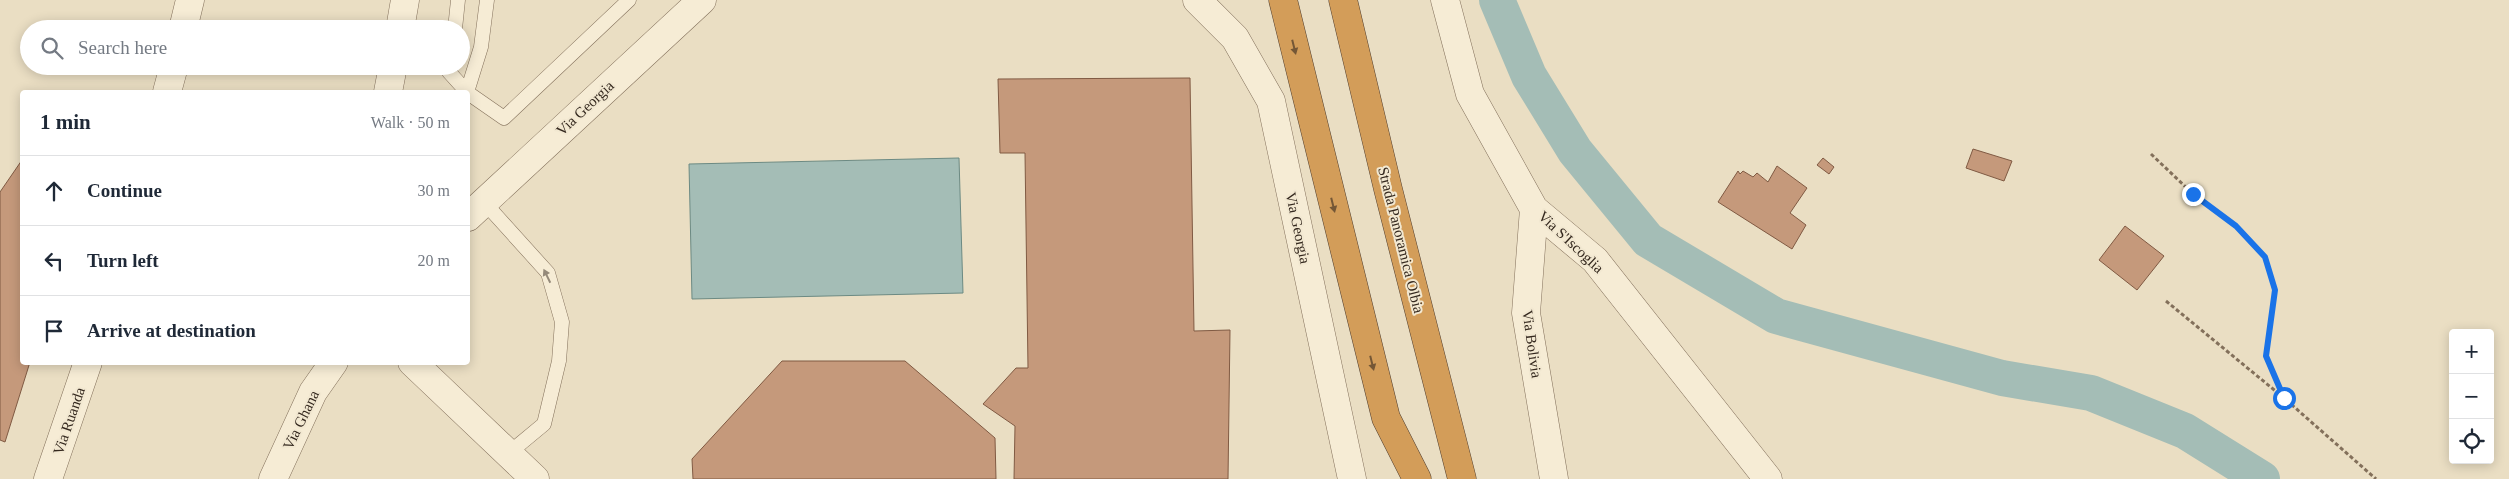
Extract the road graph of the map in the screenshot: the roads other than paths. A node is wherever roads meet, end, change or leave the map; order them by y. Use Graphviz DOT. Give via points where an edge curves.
graph roads {
  1 [pos="190,0"];
  2 [pos="406,0"];
  3 [pos="458,0"];
  4 [pos="487,0"];
  5 [pos="629,0"];
  6 [pos="702,0"];
  7 [pos="1197,0"];
  8 [pos="1283,0"];
  9 [pos="1343,0"];
  10 [pos="1445,0"];
  11 [pos="185,20"];
  12 [pos="402,20"];
  13 [pos="456,20"];
  14 [pos="172,75"];
  15 [pos="391,75"];
  16 [pos="452,75"];
  17 [pos="168,90"];
  18 [pos="388,90"];
  19 [pos="464,90"];
  20 [pos="468,90"];
  21 [pos="470,95"];
  22 [pos="473,205"];
  23 [pos="1534,209"];
  24 [pos="87,365"];
  25 [pos="332,365"];
  26 [pos="415,365"];
  27 [pos="509,453"];
  28 [pos="48,479"];
  29 [pos="273,479"];
  30 [pos="535,479"];
  31 [pos="1352,479"];
  32 [pos="1417,479"];
  33 [pos="1462,479"];
  34 [pos="1554,479"];
  35 [pos="1768,479"];
  1 -- 11 [label="street"];
  2 -- 12 [label="street"];
  3 -- 13 [label="lane"];
  4 -- 20 [label="lane" via="481,47"];
  5 -- 21 [label="lane" via="504,118"];
  6 -- 22 [label="street, Via Georgia"];
  7 -- 31 [label="street, Via Georgia" via="1235,38 1271,101"];
  8 -- 32 [label="highway, one-way" via="1386,418"];
  9 -- 33 [label="highway, Strada Panoramica Olbia"];
  10 -- 23 [label="street, Via S'Iscoglia" via="1470,94"];
  14 -- 17 [label="street"];
  15 -- 18 [label="street"];
  16 -- 19 [label="lane"];
  27 -- 22 [label="lane, one-way" via="544,424 560,361 562,322 548,273"];
  23 -- 34 [label="street, Via Bolivia" via="1526,313"];
  23 -- 35 [label="street, Via S'Iscoglia" via="1595,260"];
  24 -- 28 [label="street, Via Ruanda"];
  25 -- 29 [label="street, Via Ghana" via="313,392"];
  26 -- 27 [label="street"];
  27 -- 30 [label="street"];
}
